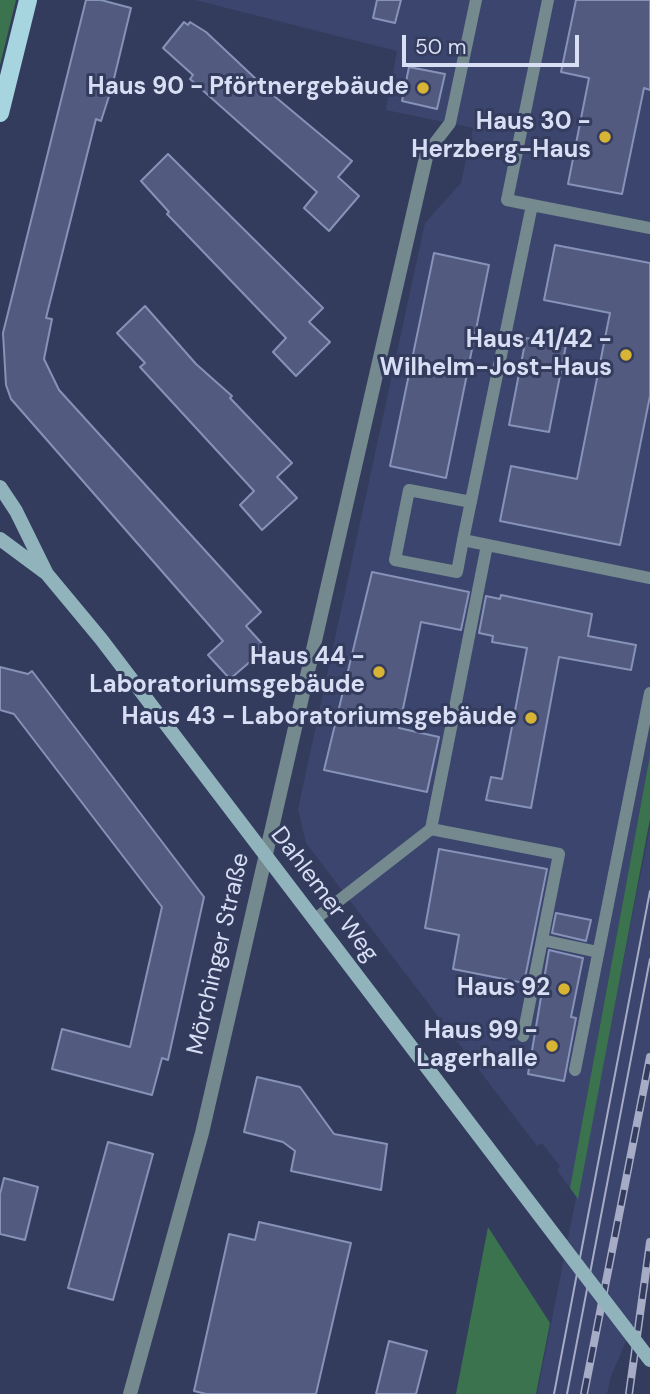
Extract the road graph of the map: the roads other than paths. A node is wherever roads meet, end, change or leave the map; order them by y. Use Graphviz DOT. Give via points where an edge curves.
graph roads {
  1 [pos="29,0"];
  2 [pos="476,0"];
  3 [pos="548,0"];
  4 [pos="0,113"];
  5 [pos="427,153"];
  6 [pos="532,205"];
  7 [pos="650,228"];
  8 [pos="0,487"];
  9 [pos="471,502"];
  10 [pos="0,540"];
  11 [pos="463,540"];
  12 [pos="488,545"];
  13 [pos="47,574"];
  14 [pos="650,578"];
  15 [pos="650,693"];
  16 [pos="431,829"];
  17 [pos="265,854"];
  18 [pos="314,920"];
  19 [pos="542,940"];
  20 [pos="598,951"];
  21 [pos="523,1036"];
  22 [pos="575,1070"];
  23 [pos="650,1360"];
  24 [pos="130,1394"];
  1 -- 4 [label="main road"];
  2 -- 5 [label="lane" via="450,123"];
  3 -- 6 [label="lane" via="507,200"];
  5 -- 17 [label="street, Mörchinger Straße"];
  6 -- 7 [label="lane"];
  6 -- 9 [label="lane"];
  8 -- 13 [label="main road, Dahlemer Weg"];
  9 -- 11 [label="lane"];
  9 -- 11 [label="lane" via="409,490 395,559 457,572"];
  10 -- 13 [label="main road, Dahlemer Weg"];
  11 -- 12 [label="lane"];
  12 -- 14 [label="lane"];
  12 -- 16 [label="lane"];
  13 -- 17 [label="main road, Dahlemer Weg"];
  15 -- 20 [label="lane"];
  16 -- 18 [label="lane"];
  16 -- 19 [label="lane" via="559,854"];
  17 -- 18 [label="main road, Dahlemer Weg"];
  17 -- 24 [label="street, Mörchinger Straße" via="196,1157"];
  18 -- 23 [label="main road, Dahlemer Weg, bridge"];
  19 -- 20 [label="lane"];
  19 -- 21 [label="lane"];
  20 -- 22 [label="lane"];
}
